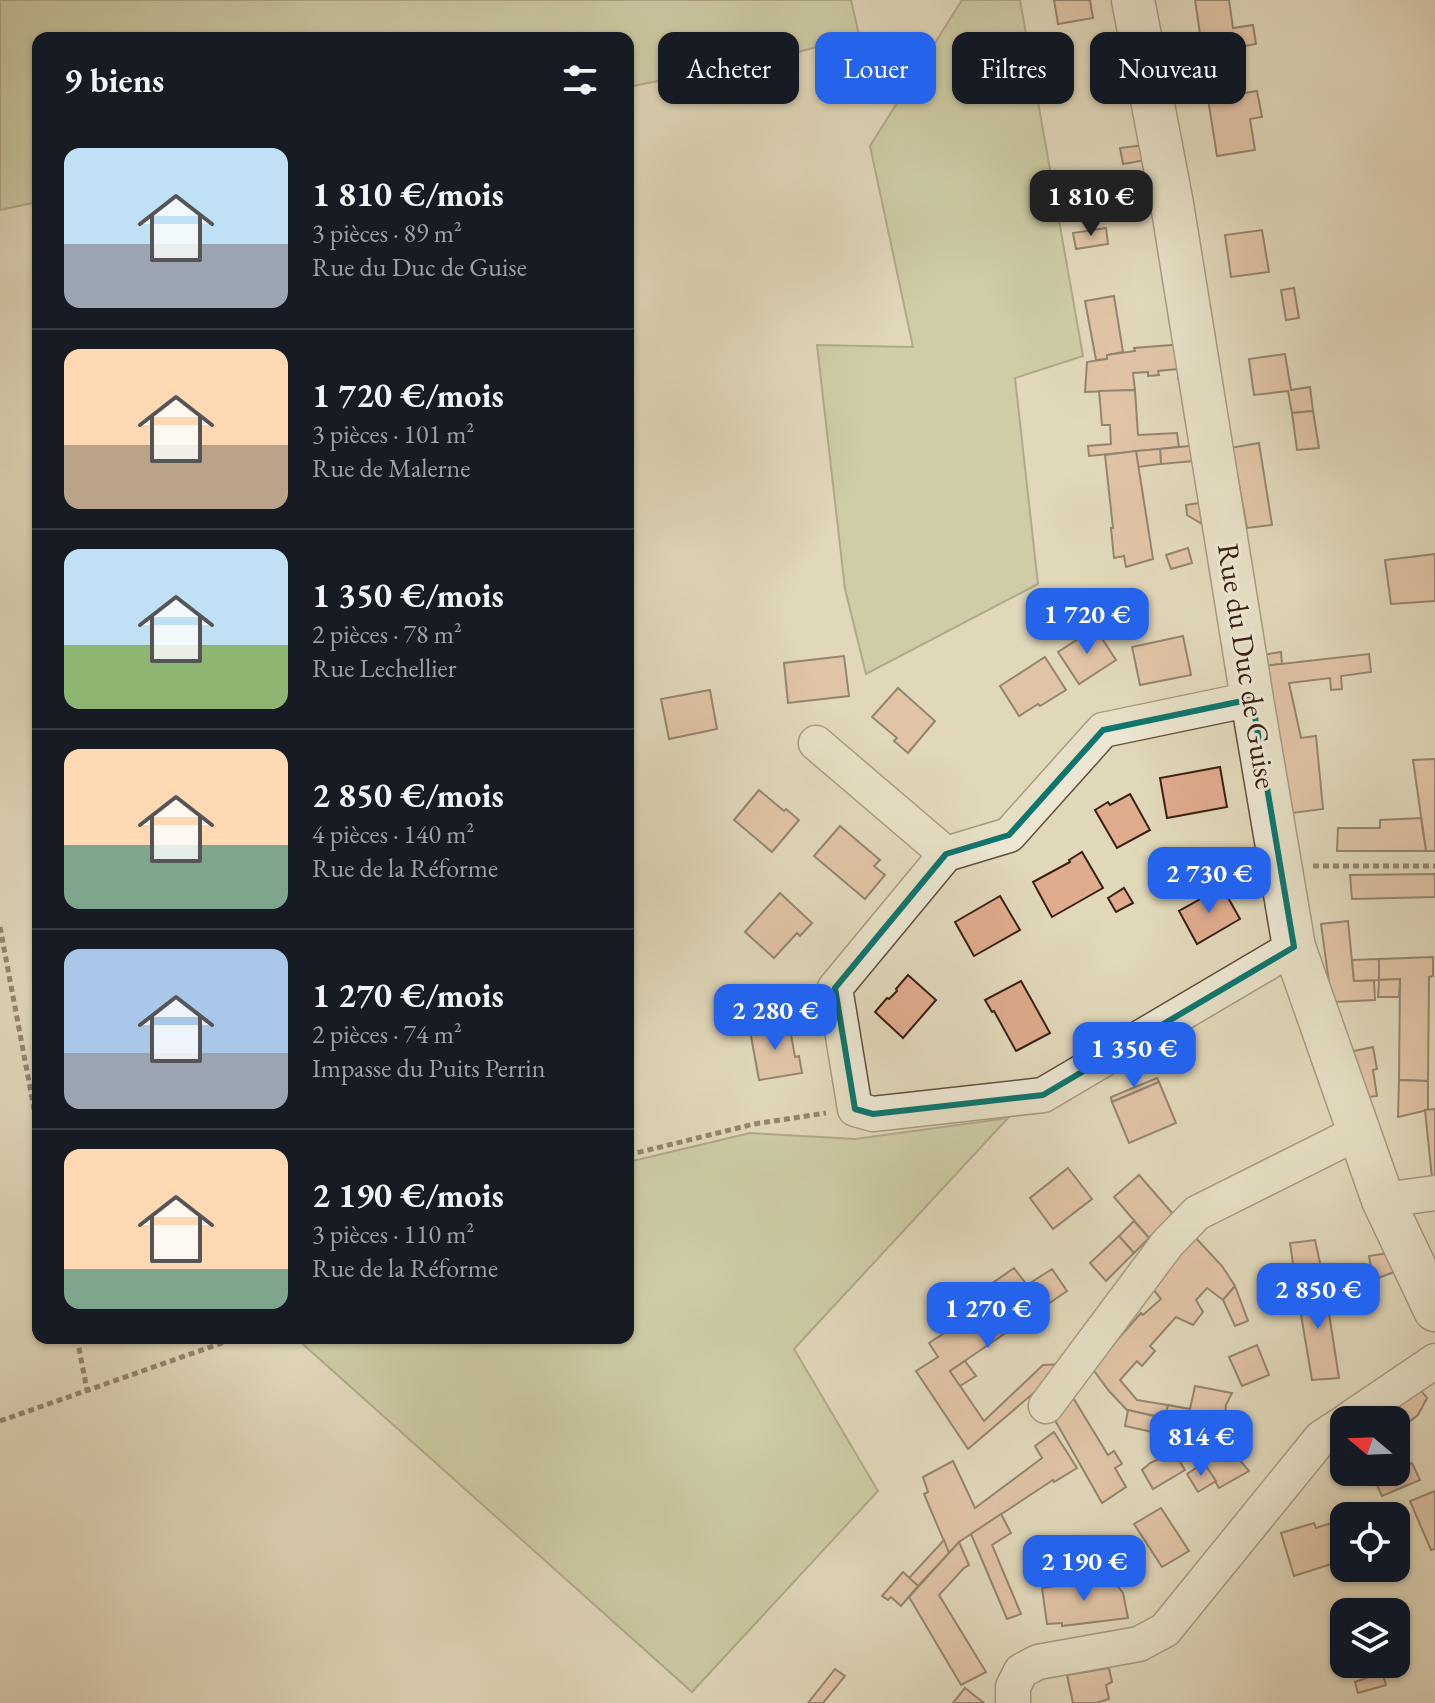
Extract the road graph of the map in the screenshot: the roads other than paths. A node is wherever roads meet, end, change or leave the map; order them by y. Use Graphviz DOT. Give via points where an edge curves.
graph roads {
  1 [pos="1133,0"];
  2 [pos="1252,699"];
  3 [pos="816,743"];
  4 [pos="946,854"];
  5 [pos="1294,947"];
  6 [pos="1359,1132"];
  7 [pos="1435,1193"];
  8 [pos="1383,1200"];
  9 [pos="1435,1310"];
  10 [pos="1435,1361"];
  11 [pos="1046,1406"];
  12 [pos="1368,1406"];
  13 [pos="1330,1432"];
  14 [pos="1013,1703"];
  1 -- 2 [label="street, Rue du Duc de Guise" via="1172,204"];
  2 -- 4 [label="street" via="1103,730 1009,835"];
  2 -- 5 [label="street, Rue du Duc de Guise"];
  3 -- 4 [label="street"];
  4 -- 5 [label="street" via="835,988 855,1109 873,1114 1043,1095"];
  5 -- 6 [label="street, Rue du Duc de Guise"];
  6 -- 8 [label="street, Rue du Duc de Guise"];
  6 -- 11 [label="street" via="1197,1213 1167,1244"];
  7 -- 8 [label="street"];
  8 -- 9 [label="street, Rue du Duc de Guise"];
  10 -- 12 [label="street"];
  13 -- 14 [label="street" via="1165,1630 1139,1644 1038,1662 1021,1671"];
}
